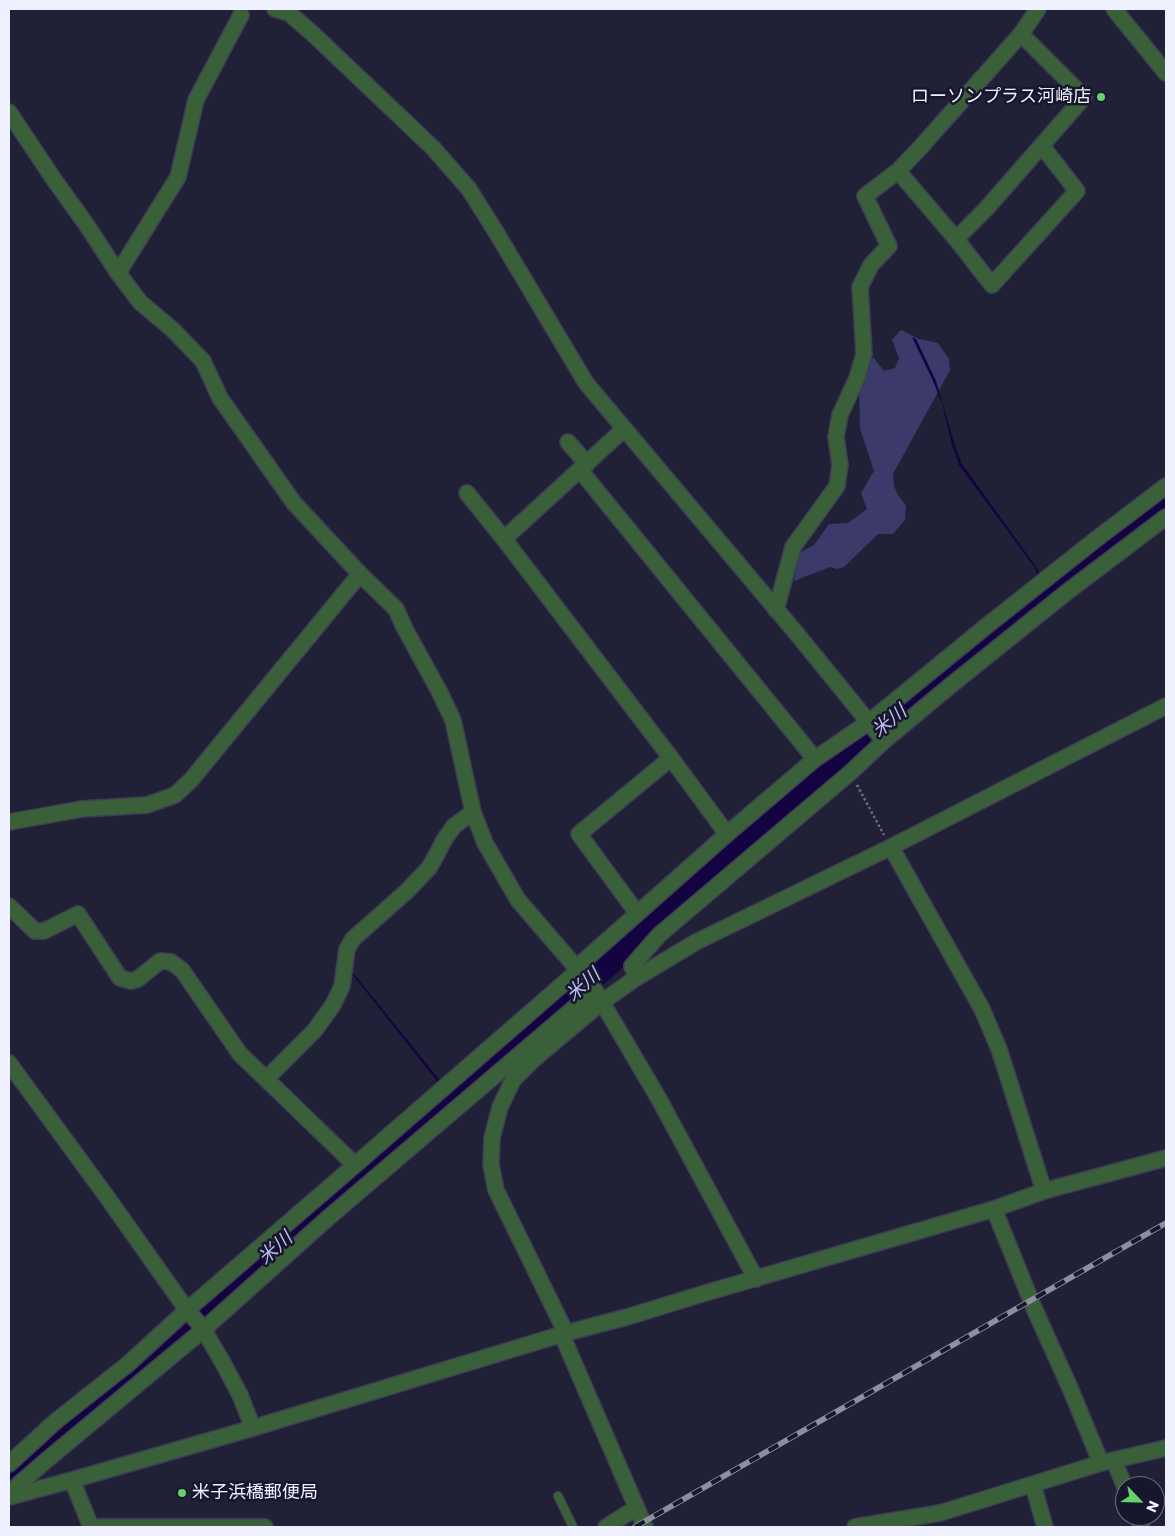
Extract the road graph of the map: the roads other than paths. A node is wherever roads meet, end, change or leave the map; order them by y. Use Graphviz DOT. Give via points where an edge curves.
graph roads {
  1 [pos="275,9"];
  2 [pos="1038,9"];
  3 [pos="1114,9"];
  4 [pos="243,11"];
  5 [pos="1021,34"];
  6 [pos="1166,73"];
  7 [pos="9,112"];
  8 [pos="1042,146"];
  9 [pos="898,171"];
  10 [pos="956,238"];
  11 [pos="118,273"];
  12 [pos="624,429"];
  13 [pos="568,442"];
  14 [pos="584,467"];
  15 [pos="1166,486"];
  16 [pos="467,493"];
  17 [pos="1166,517"];
  18 [pos="504,539"];
  19 [pos="360,574"];
  20 [pos="776,610"];
  21 [pos="1166,706"];
  22 [pos="869,722"];
  23 [pos="884,741"];
  24 [pos="671,758"];
  25 [pos="816,760"];
  26 [pos="473,812"];
  27 [pos="9,822"];
  28 [pos="726,834"];
  29 [pos="891,846"];
  30 [pos="9,906"];
  31 [pos="637,913"];
  32 [pos="579,970"];
  33 [pos="636,978"];
  34 [pos="597,993"];
  35 [pos="9,1063"];
  36 [pos="266,1078"];
  37 [pos="1166,1158"];
  38 [pos="355,1165"];
  39 [pos="1044,1191"];
  40 [pos="994,1209"];
  41 [pos="756,1279"];
  42 [pos="188,1311"];
  43 [pos="202,1329"];
  44 [pos="564,1334"];
  45 [pos="253,1428"];
  46 [pos="1166,1448"];
  47 [pos="1108,1462"];
  48 [pos="9,1464"];
  49 [pos="1118,1476"];
  50 [pos="72,1480"];
  51 [pos="1033,1485"];
  52 [pos="9,1496"];
  53 [pos="558,1496"];
  54 [pos="636,1508"];
  55 [pos="943,1520"];
  56 [pos="91,1527"];
  57 [pos="98,1527"];
  58 [pos="264,1527"];
  59 [pos="573,1527"];
  60 [pos="606,1527"];
  61 [pos="645,1527"];
  62 [pos="855,1527"];
  63 [pos="1045,1527"];
  1 -- 12 [label="street" via="289,13 313,34 433,148 469,190 586,383"];
  2 -- 5 [label="street"];
  3 -- 6 [label="street"];
  4 -- 11 [label="street" via="196,100 178,177"];
  5 -- 8 [label="street" via="1084,97"];
  5 -- 9 [label="street"];
  7 -- 11 [label="street"];
  8 -- 10 [label="street"];
  8 -- 10 [label="street" via="1077,191 992,285"];
  9 -- 10 [label="street"];
  9 -- 20 [label="street" via="865,196 889,246 871,265 860,287 864,354 840,415 836,437 840,465 837,486 793,547"];
  11 -- 19 [label="street" via="140,302 174,330 203,361 220,398 294,503"];
  12 -- 14 [label="street"];
  12 -- 20 [label="street"];
  13 -- 14 [label="street"];
  14 -- 18 [label="street"];
  14 -- 25 [label="street"];
  15 -- 22 [label="street"];
  16 -- 18 [label="street"];
  17 -- 23 [label="street" via="1067,592"];
  18 -- 24 [label="street"];
  19 -- 26 [label="street" via="396,609 453,720"];
  19 -- 27 [label="street" via="192,780 175,795 147,805 82,809"];
  20 -- 22 [label="street"];
  21 -- 29 [label="street"];
  22 -- 23 [label="street"];
  22 -- 25 [label="street"];
  23 -- 33 [label="street" via="660,935 632,966"];
  24 -- 28 [label="street"];
  24 -- 31 [label="street" via="579,834"];
  25 -- 28 [label="street"];
  26 -- 32 [label="street" via="485,843 518,900"];
  26 -- 36 [label="street" via="454,826 429,868 353,939 347,949 342,986 333,1006 315,1030"];
  28 -- 31 [label="street"];
  29 -- 33 [label="street" via="696,942"];
  29 -- 39 [label="street" via="982,1009 999,1050"];
  30 -- 36 [label="street" via="35,931 44,931 78,914 120,978 131,982 160,961 171,962 182,970 240,1054"];
  31 -- 32 [label="street"];
  32 -- 34 [label="street"];
  32 -- 38 [label="street"];
  33 -- 34 [label="street"];
  34 -- 41 [label="street"];
  34 -- 43 [label="street" via="328,1218"];
  34 -- 44 [label="street" via="514,1080 500,1107 492,1138 491,1165 496,1190"];
  35 -- 42 [label="street"];
  36 -- 38 [label="street"];
  37 -- 39 [label="street"];
  38 -- 42 [label="street"];
  39 -- 40 [label="street"];
  40 -- 41 [label="street"];
  40 -- 47 [label="street" via="1030,1301"];
  41 -- 44 [label="street"];
  42 -- 43 [label="street"];
  42 -- 48 [label="street"];
  43 -- 45 [label="street" via="240,1395"];
  43 -- 52 [label="street" via="19,1484"];
  44 -- 45 [label="street"];
  44 -- 54 [label="street"];
  45 -- 50 [label="street"];
  46 -- 47 [label="street"];
  47 -- 49 [label="street"];
  47 -- 51 [label="street"];
  50 -- 52 [label="street"];
  50 -- 56 [label="street"];
  51 -- 55 [label="street"];
  51 -- 63 [label="street"];
  53 -- 59 [label="lane"];
  54 -- 60 [label="street"];
  54 -- 61 [label="street"];
  55 -- 62 [label="street"];
  57 -- 58 [label="street"];
}
